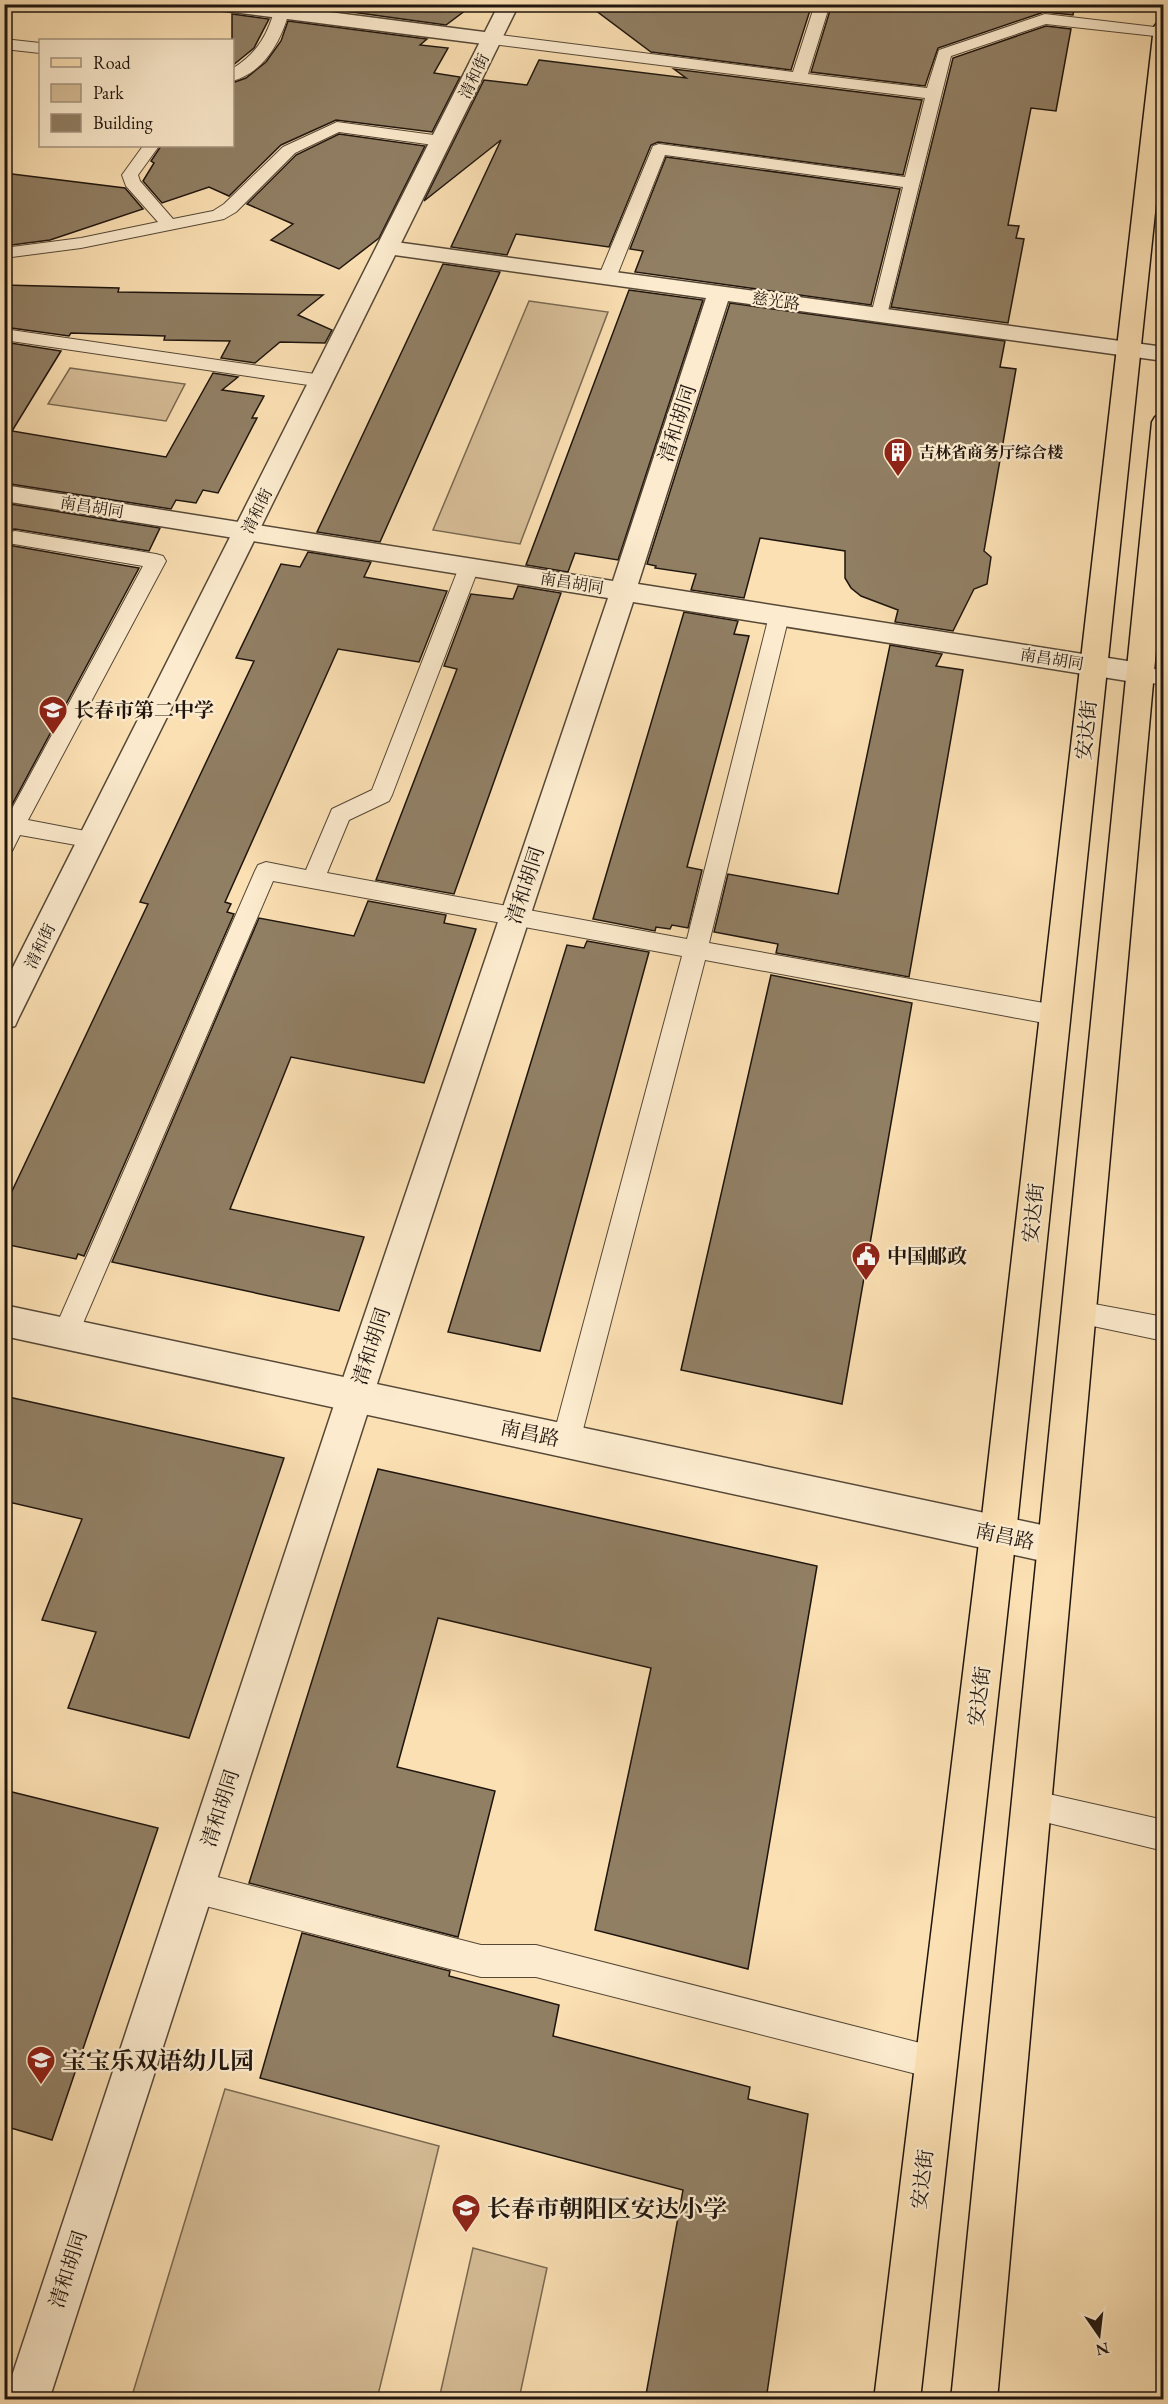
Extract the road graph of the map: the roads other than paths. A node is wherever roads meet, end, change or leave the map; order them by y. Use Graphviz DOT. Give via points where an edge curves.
graph roads {
  1 [pos="217,4"];
  2 [pos="509,4"];
  3 [pos="823,4"];
  4 [pos="283,9"];
  5 [pos="1164,27"];
  6 [pos="1163,33"];
  7 [pos="492,39"];
  8 [pos="4,44"];
  9 [pos="39,48"];
  10 [pos="234,74"];
  11 [pos="800,77"];
  12 [pos="934,94"];
  13 [pos="441,141"];
  14 [pos="150,147"];
  15 [pos="912,183"];
  16 [pos="169,225"];
  17 [pos="388,248"];
  18 [pos="4,253"];
  19 [pos="607,278"];
  20 [pos="719,293"];
  21 [pos="880,315"];
  22 [pos="4,334"];
  23 [pos="1128,349"];
  24 [pos="1164,354"];
  25 [pos="322,381"];
  26 [pos="1164,422"];
  27 [pos="4,493"];
  28 [pos="247,532"];
  29 [pos="15,538"];
  30 [pos="469,567"];
  31 [pos="623,591"];
  32 [pos="779,616"];
  33 [pos="1094,665"];
  34 [pos="1152,676"];
  35 [pos="8,831"];
  36 [pos="93,840"];
  37 [pos="313,880"];
  38 [pos="514,916"];
  39 [pos="696,949"];
  40 [pos="1055,1015"];
  41 [pos="4,1017"];
  42 [pos="1078,1312"];
  43 [pos="4,1320"];
  44 [pos="1164,1329"];
  45 [pos="66,1333"];
  46 [pos="355,1396"];
  47 [pos="566,1441"];
  48 [pos="998,1534"];
  49 [pos="1056,1546"];
  50 [pos="1031,1805"];
  51 [pos="1164,1836"];
  52 [pos="194,1887"];
  53 [pos="936,2063"];
  54 [pos="26,2400"];
  55 [pos="897,2400"];
  56 [pos="974,2400"];
  1 -- 4 [label="street"];
  2 -- 7 [label="street, 清和街"];
  3 -- 11 [label="lane"];
  4 -- 7 [label="street"];
  4 -- 10 [label="lane" via="275,36 256,62"];
  5 -- 6 [label="main road, 安达街"];
  6 -- 12 [label="lane" via="1045,19 944,53"];
  6 -- 23 [label="main road, 安达街"];
  7 -- 11 [label="lane"];
  7 -- 13 [label="street, 清和街"];
  8 -- 9 [label="lane"];
  11 -- 12 [label="lane"];
  12 -- 15 [label="lane"];
  13 -- 16 [label="lane" via="337,127 289,150 230,208"];
  13 -- 17 [label="street, 清和街"];
  14 -- 16 [label="lane" via="130,175"];
  15 -- 19 [label="lane" via="659,149"];
  15 -- 21 [label="lane"];
  16 -- 18 [label="lane" via="81,243"];
  17 -- 19 [label="street, 慈光路"];
  17 -- 25 [label="street, 清和街"];
  19 -- 20 [label="street, 慈光路"];
  20 -- 21 [label="street, 慈光路"];
  20 -- 31 [label="street, 清和胡同"];
  21 -- 23 [label="street, 慈光路"];
  22 -- 25 [label="lane"];
  23 -- 24 [label="street, 慈光路"];
  23 -- 33 [label="main road, 安达街"];
  25 -- 28 [label="street, 清和街"];
  26 -- 34 [label="main road"];
  27 -- 28 [label="street, 南昌胡同"];
  28 -- 30 [label="street, 南昌胡同"];
  28 -- 36 [label="street, 清和街"];
  29 -- 35 [label="lane" via="156,561"];
  30 -- 31 [label="street, 南昌胡同"];
  30 -- 37 [label="lane" via="381,795 340,816"];
  31 -- 32 [label="street, 南昌胡同"];
  31 -- 38 [label="street, 清和胡同"];
  32 -- 33 [label="street, 南昌胡同"];
  32 -- 39 [label="lane"];
  33 -- 34 [label="street, 南昌胡同"];
  33 -- 40 [label="main road, 安达街"];
  34 -- 42 [label="main road"];
  35 -- 36 [label="lane"];
  36 -- 41 [label="street, 清和街"];
  37 -- 38 [label="lane"];
  37 -- 45 [label="lane" via="266,871"];
  38 -- 39 [label="lane"];
  38 -- 46 [label="street, 清和胡同"];
  39 -- 40 [label="lane"];
  39 -- 47 [label="lane"];
  40 -- 48 [label="main road, 安达街"];
  42 -- 44 [label="lane"];
  42 -- 49 [label="main road"];
  43 -- 45 [label="street, 南昌路"];
  45 -- 46 [label="street, 南昌路"];
  46 -- 47 [label="street, 南昌路"];
  46 -- 52 [label="street, 清和胡同"];
  47 -- 48 [label="street, 南昌路"];
  48 -- 49 [label="street, 南昌路"];
  48 -- 53 [label="main road, 安达街"];
  49 -- 50 [label="main road"];
  50 -- 51 [label="lane"];
  50 -- 56 [label="main road"];
  52 -- 53 [label="lane" via="481,1961 536,1961"];
  52 -- 54 [label="street, 清和胡同"];
  53 -- 55 [label="main road, 安达街"];
}
